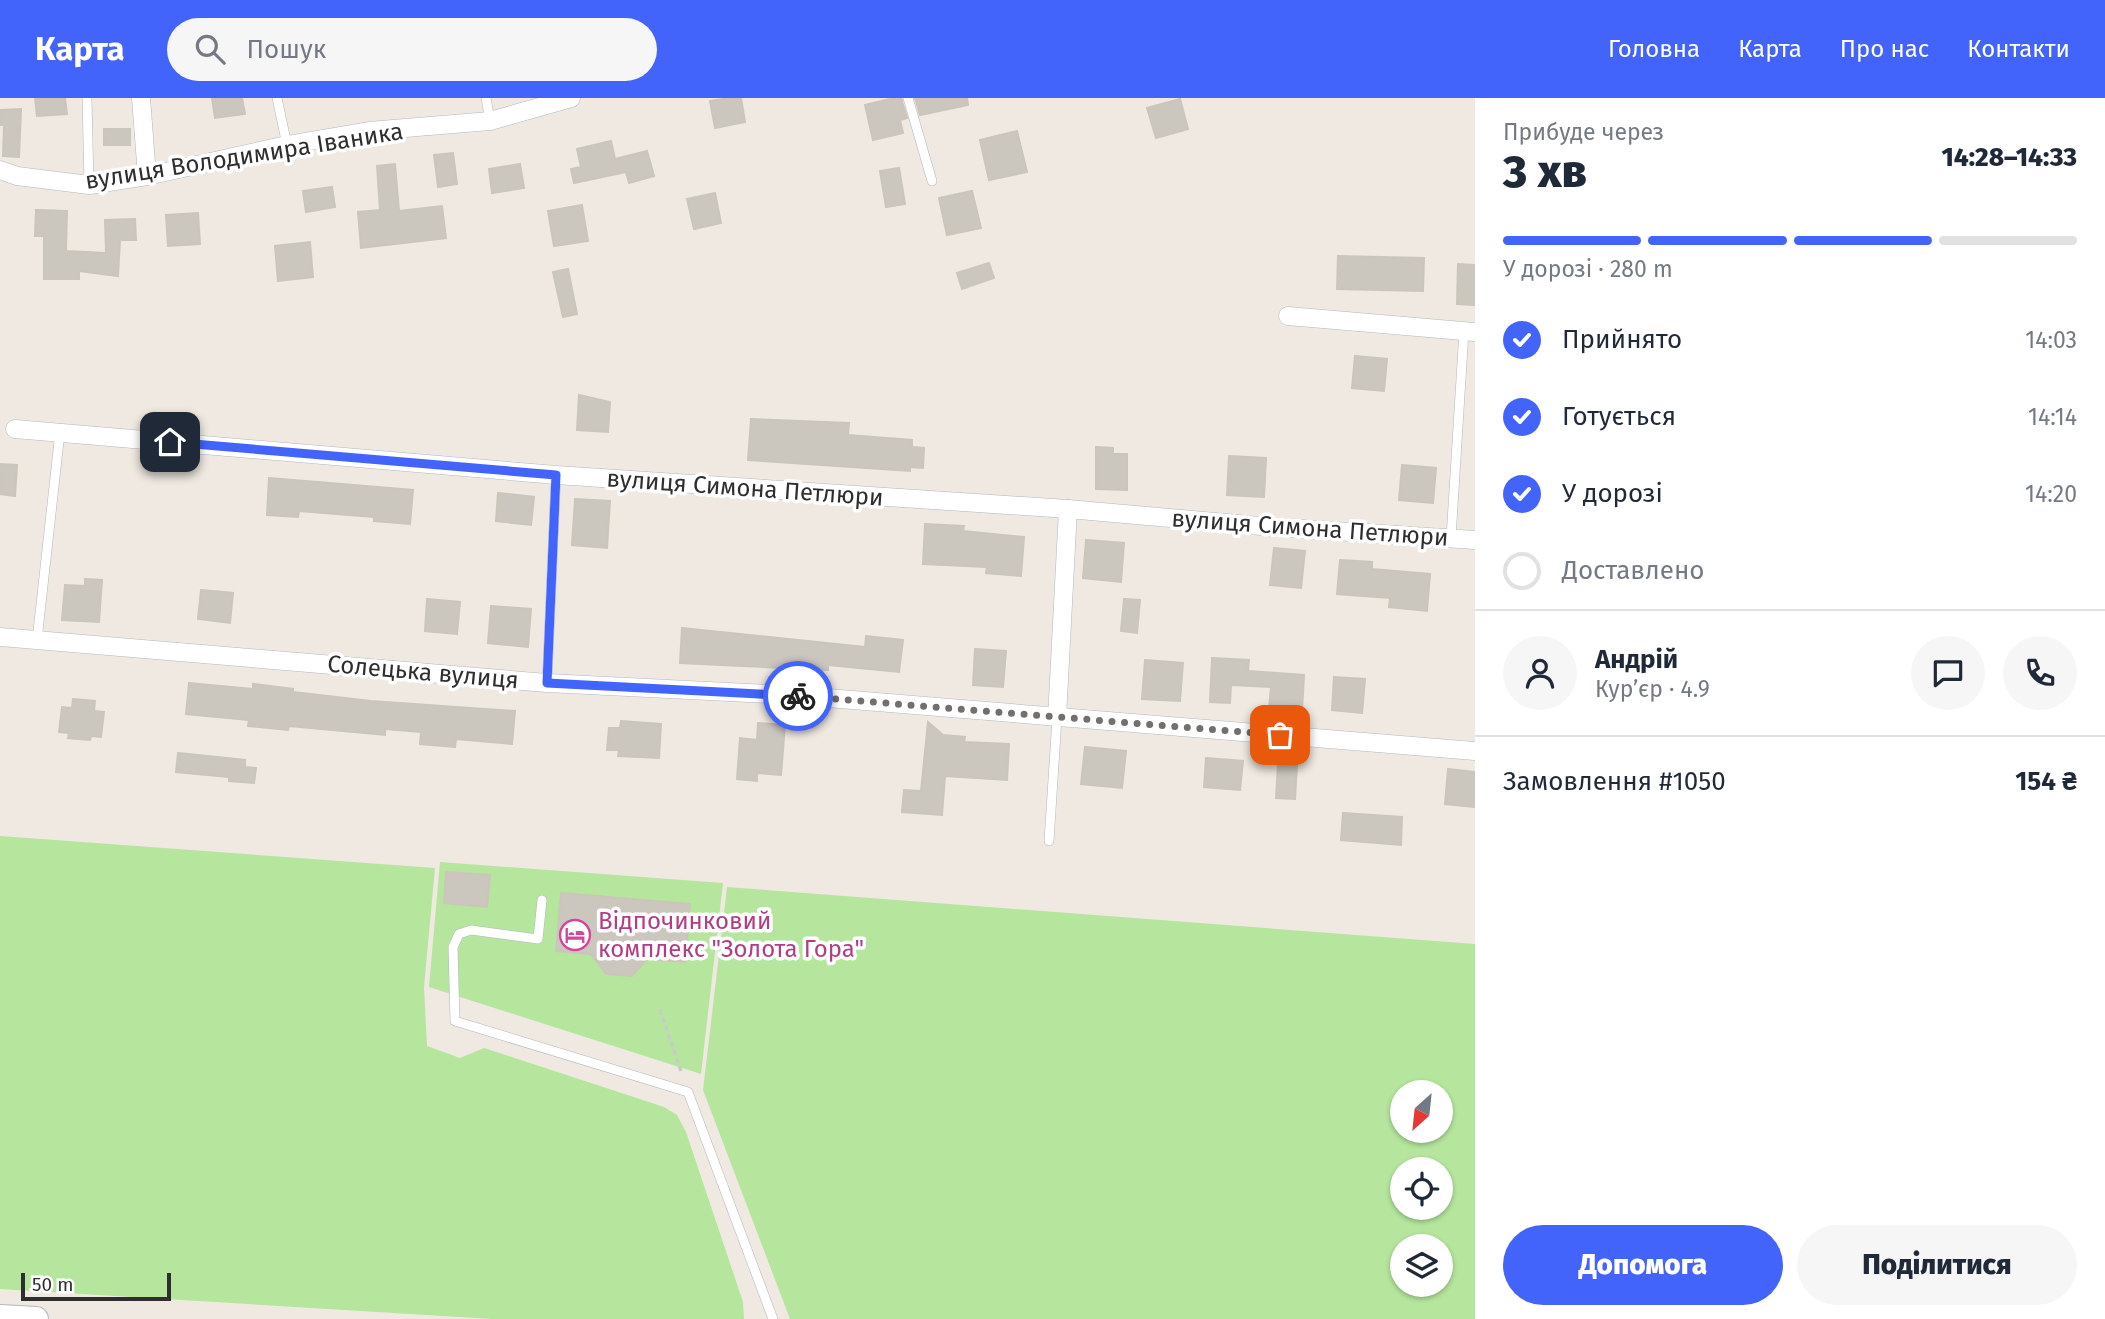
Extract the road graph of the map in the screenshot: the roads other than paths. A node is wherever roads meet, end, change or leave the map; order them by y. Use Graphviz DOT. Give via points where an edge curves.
graph roads {
  1 [pos="87,98"];
  2 [pos="141,98"];
  3 [pos="278,98"];
  4 [pos="486,98"];
  5 [pos="571,98"];
  6 [pos="908,98"];
  7 [pos="490,121"];
  8 [pos="287,145"];
  9 [pos="0,170"];
  10 [pos="147,176"];
  11 [pos="932,181"];
  12 [pos="89,185"];
  13 [pos="1288,316"];
  14 [pos="1469,332"];
  15 [pos="15,429"];
  16 [pos="60,432"];
  17 [pos="556,475"];
  18 [pos="1068,509"];
  19 [pos="1451,538"];
  20 [pos="1475,540"];
  21 [pos="0,637"];
  22 [pos="37,640"];
  23 [pos="547,683"];
  24 [pos="1057,718"];
  25 [pos="1475,751"];
  26 [pos="1049,841"];
  27 [pos="542,900"];
  28 [pos="0,1317"];
  29 [pos="36,1319"];
  30 [pos="773,1319"];
  1 -- 12 [label="lane"];
  2 -- 10 [label="street"];
  3 -- 8 [label="lane"];
  4 -- 7 [label="lane"];
  5 -- 7 [label="street, вулиця Володимира Іваника"];
  6 -- 11 [label="lane"];
  7 -- 8 [label="street, вулиця Володимира Іваника" via="369,131"];
  8 -- 10 [label="street, вулиця Володимира Іваника"];
  9 -- 12 [label="street, вулиця Володимира Іваника"];
  10 -- 12 [label="street, вулиця Володимира Іваника"];
  13 -- 14 [label="street"];
  14 -- 19 [label="lane"];
  15 -- 16 [label="street, вулиця Симона Петлюри"];
  16 -- 17 [label="street, вулиця Симона Петлюри"];
  16 -- 22 [label="lane"];
  17 -- 18 [label="street, вулиця Симона Петлюри"];
  17 -- 23 [label="lane"];
  18 -- 19 [label="street, вулиця Симона Петлюри"];
  18 -- 24 [label="street"];
  19 -- 20 [label="street, вулиця Симона Петлюри"];
  21 -- 22 [label="street, Солецька вулиця"];
  22 -- 23 [label="street, Солецька вулиця"];
  23 -- 24 [label="street, Солецька вулиця" via="791,695"];
  24 -- 25 [label="street, Солецька вулиця"];
  24 -- 26 [label="lane"];
  27 -- 30 [label="lane" via="538,939 471,930 459,934 453,947 455,1021 688,1091"];
  28 -- 29 [label="main road"];
}
